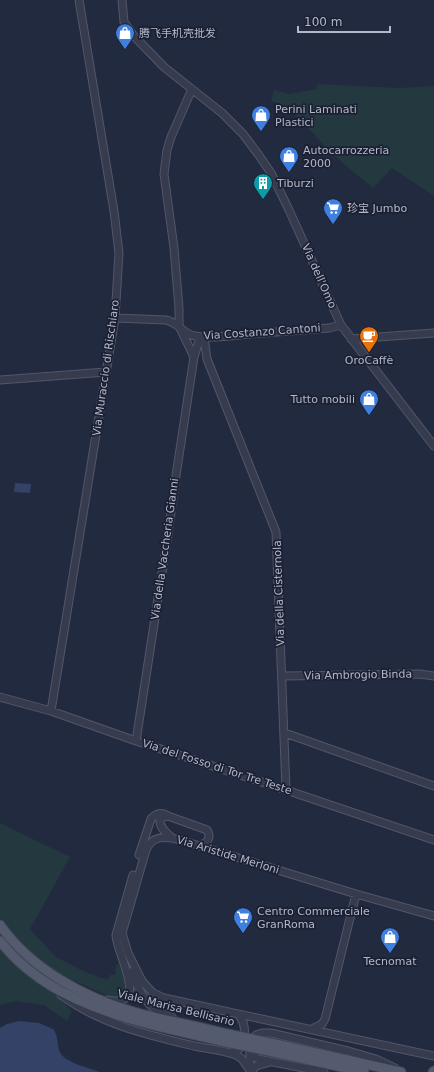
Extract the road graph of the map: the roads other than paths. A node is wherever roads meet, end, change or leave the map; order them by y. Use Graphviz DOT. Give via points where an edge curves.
graph roads {
  1 [pos="79,0"];
  2 [pos="122,0"];
  3 [pos="192,89"];
  4 [pos="115,318"];
  5 [pos="341,325"];
  6 [pos="179,326"];
  7 [pos="434,333"];
  8 [pos="204,337"];
  9 [pos="350,338"];
  10 [pos="206,356"];
  11 [pos="194,357"];
  12 [pos="106,372"];
  13 [pos="0,380"];
  14 [pos="434,446"];
  15 [pos="283,676"];
  16 [pos="434,676"];
  17 [pos="0,697"];
  18 [pos="51,711"];
  19 [pos="285,733"];
  20 [pos="136,741"];
  21 [pos="434,786"];
  22 [pos="286,790"];
  23 [pos="168,816"];
  24 [pos="173,838"];
  25 [pos="434,840"];
  26 [pos="199,846"];
  27 [pos="356,894"];
  28 [pos="434,916"];
  29 [pos="0,926"];
  30 [pos="122,933"];
  31 [pos="0,941"];
  32 [pos="32,973"];
  33 [pos="92,996"];
  34 [pos="240,1015"];
  35 [pos="272,1022"];
  36 [pos="311,1030"];
  37 [pos="221,1035"];
  38 [pos="256,1035"];
  39 [pos="251,1049"];
  40 [pos="279,1049"];
  41 [pos="231,1053"];
  42 [pos="434,1056"];
  43 [pos="271,1062"];
  44 [pos="251,1072"];
  45 [pos="324,1072"];
  46 [pos="364,1072"];
  47 [pos="401,1072"];
  48 [pos="404,1072"];
  1 -- 4 [label="street, Via Muraccio di Rischiaro" via="119,253"];
  2 -- 3 [label="street, Via dell'Omo" via="123,18 129,30 152,56"];
  3 -- 5 [label="street, Via dell'Omo" via="226,117 261,158 292,215"];
  3 -- 6 [label="street" via="167,150 164,174 174,248"];
  4 -- 6 [label="street, Via Costanzo Cantoni" via="166,320"];
  4 -- 12 [label="street, Via Muraccio di Rischiaro"];
  5 -- 8 [label="street, Via Costanzo Cantoni"];
  5 -- 9 [label="street, Via dell'Omo"];
  6 -- 8 [label="street, Via Costanzo Cantoni" via="188,334"];
  6 -- 11 [label="street"];
  7 -- 9 [label="street"];
  8 -- 10 [label="street, Via della Cisternola"];
  8 -- 11 [label="street, Via della Vaccheria Gianni" via="199,341"];
  9 -- 14 [label="street, Via dell'Omo"];
  10 -- 11 [label="street"];
  10 -- 15 [label="street, Via della Cisternola" via="276,532"];
  11 -- 20 [label="street, Via della Vaccheria Gianni"];
  12 -- 13 [label="street"];
  12 -- 18 [label="street, Via Muraccio di Rischiaro"];
  15 -- 16 [label="street, Via Ambrogio Binda"];
  15 -- 19 [label="street, Via della Cisternola"];
  17 -- 18 [label="street, Via del Fosso di Tor Tre Teste"];
  18 -- 20 [label="street, Via del Fosso di Tor Tre Teste"];
  19 -- 21 [label="street"];
  19 -- 22 [label="street, Via della Cisternola"];
  20 -- 22 [label="street, Via del Fosso di Tor Tre Teste"];
  22 -- 25 [label="street, Via del Fosso di Tor Tre Teste"];
  23 -- 24 [label="street" via="161,818 160,824"];
  23 -- 26 [label="street" via="207,830 209,838"];
  23 -- 33 [label="street" via="158,814 150,821 116,931 117,945 130,982 130,994 125,999 117,1001"];
  24 -- 26 [label="street, Via Aristide Merloni"];
  24 -- 30 [label="street, Via Aristide Merloni" via="157,838 147,846"];
  26 -- 27 [label="street, Via Aristide Merloni"];
  27 -- 28 [label="street, Via Aristide Merloni"];
  27 -- 36 [label="street" via="325,1019 321,1026"];
  29 -- 33 [label="main road, Viale Marisa Bellisario" via="35,962 64,982"];
  30 -- 34 [label="street" via="132,963 153,993 170,1000"];
  30 -- 37 [label="street" via="124,954 137,987 148,1004 165,1015 204,1025"];
  31 -- 32 [label="main road, Viale Marisa Bellisario" via="16,960"];
  32 -- 37 [label="main road, Viale Marisa Bellisario" via="70,996 111,1013 150,1024"];
  32 -- 41 [label="street, Viale Marisa Bellisario" via="72,1002 111,1023 149,1035"];
  33 -- 37 [label="main road, Viale Marisa Bellisario" via="137,1012"];
  34 -- 35 [label="street"];
  34 -- 41 [label="street" via="244,1024 244,1036 238,1050"];
  35 -- 36 [label="street"];
  35 -- 38 [label="street" via="263,1026"];
  36 -- 42 [label="street"];
  37 -- 40 [label="main road, Viale Marisa Bellisario, bridge"];
  38 -- 39 [label="street"];
  38 -- 48 [label="street" via="262,1032 271,1033 346,1050"];
  39 -- 43 [label="street" via="256,1058"];
  39 -- 44 [label="street"];
  40 -- 46 [label="main road, Viale Marisa Bellisario"];
  40 -- 47 [label="main road, Viale Marisa Bellisario"];
  41 -- 44 [label="street" via="242,1059"];
  43 -- 44 [label="street" via="258,1065"];
  43 -- 45 [label="street"];
}
